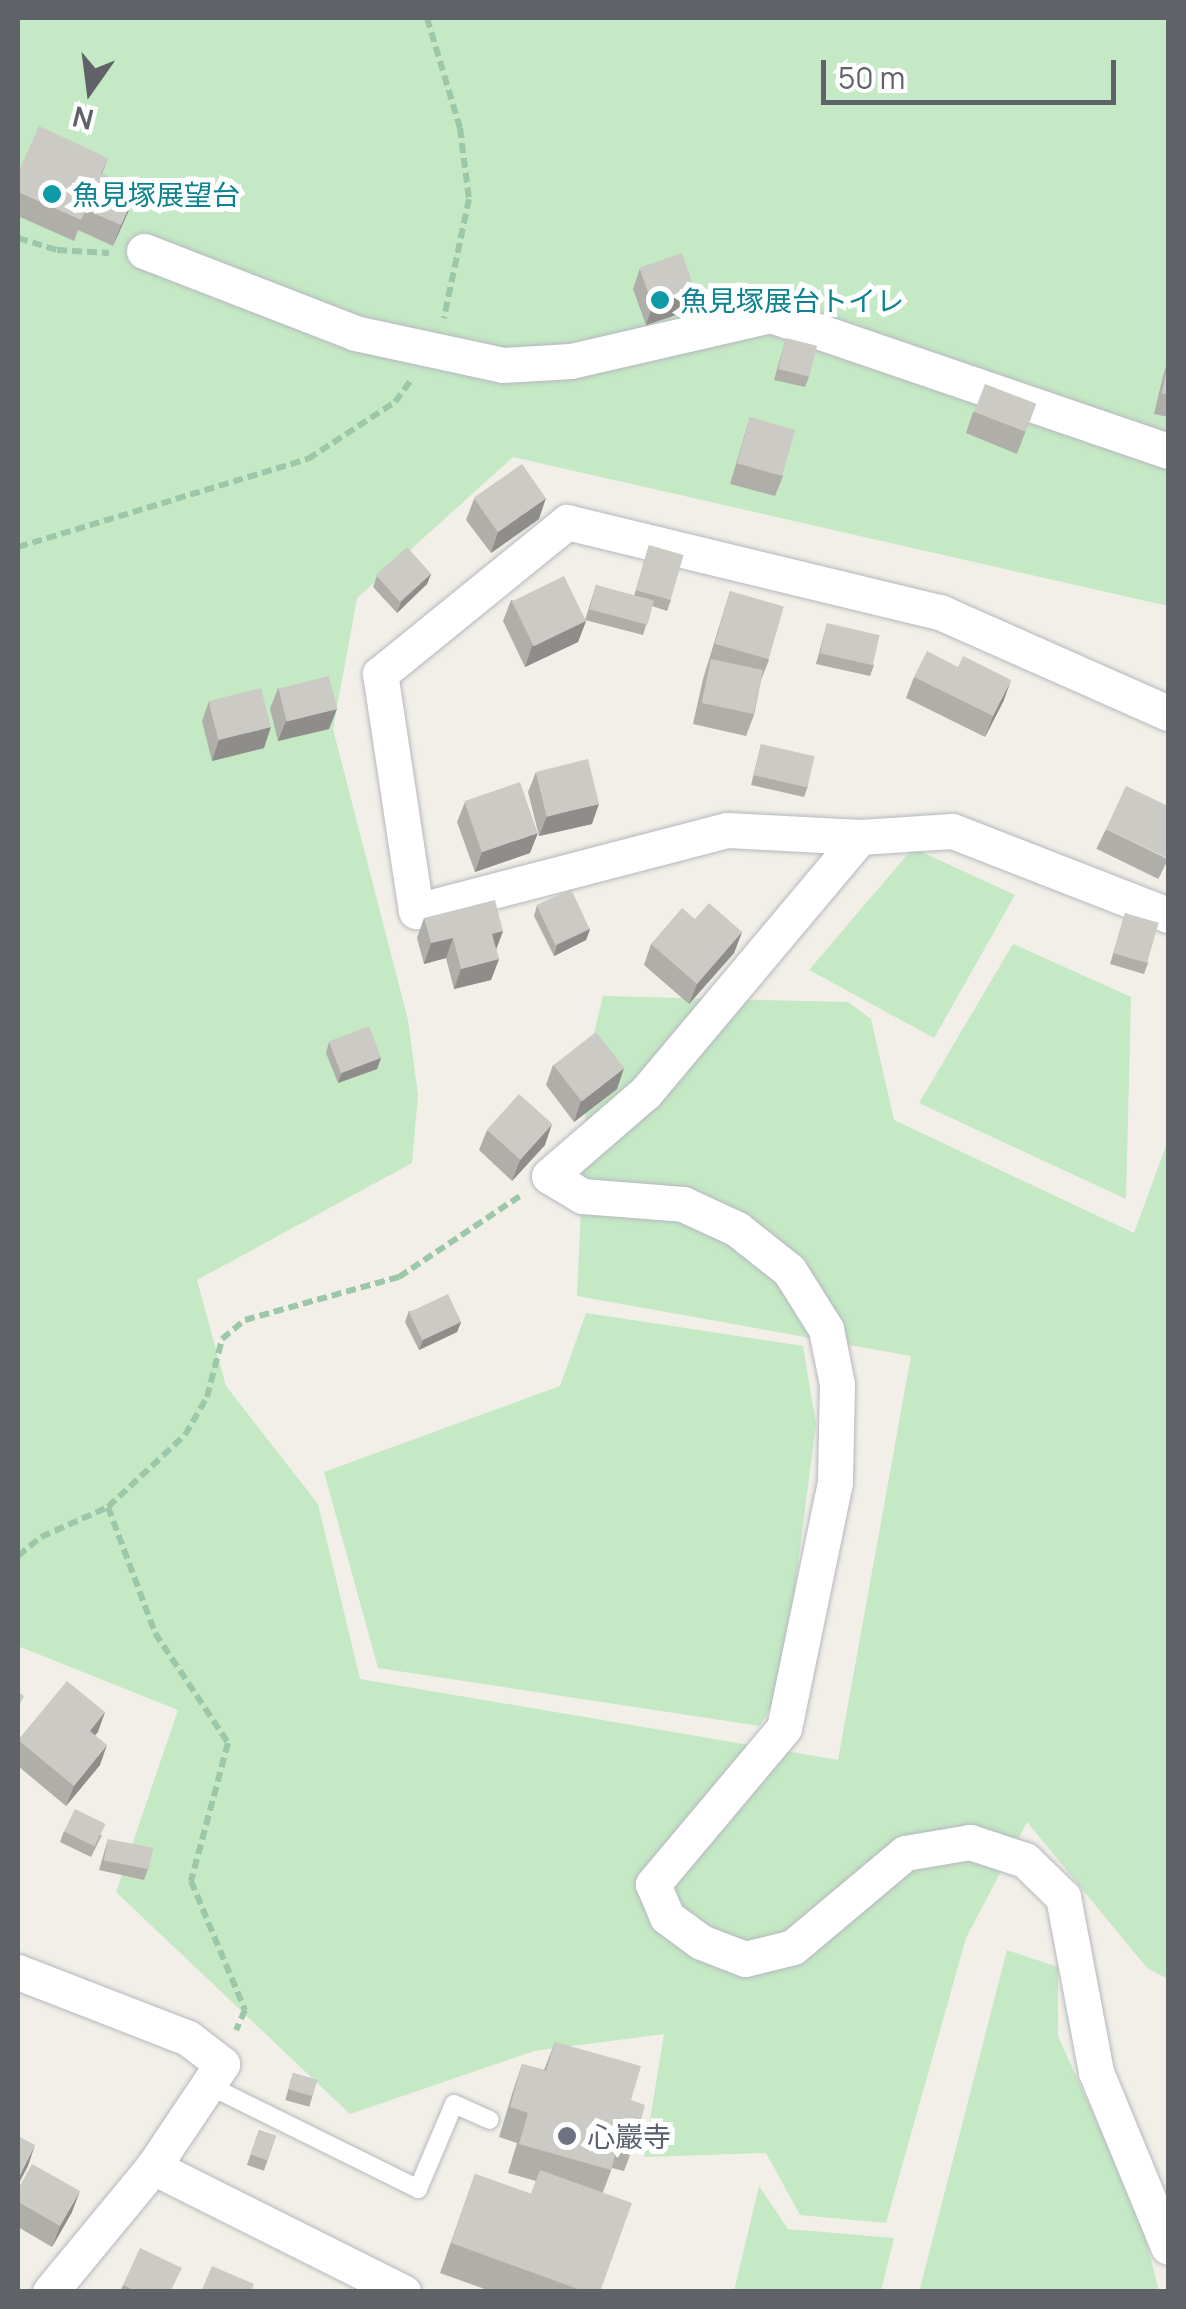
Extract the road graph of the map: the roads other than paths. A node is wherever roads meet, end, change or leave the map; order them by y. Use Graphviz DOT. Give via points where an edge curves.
graph roads {
  1 [pos="144,252"];
  2 [pos="1168,451"];
  3 [pos="1168,713"];
  4 [pos="860,837"];
  5 [pos="1168,915"];
  6 [pos="18,1972"];
  7 [pos="217,2076"];
  8 [pos="490,2120"];
  9 [pos="153,2167"];
  10 [pos="1168,2247"];
  11 [pos="52,2291"];
  12 [pos="403,2292"];
  1 -- 2 [label="street" via="278,308 502,365 571,361 771,315"];
  3 -- 4 [label="street" via="940,612 566,522 380,674 416,911 728,830"];
  4 -- 5 [label="street" via="952,831"];
  4 -- 10 [label="street" via="646,1092 549,1176 582,1196 683,1204 737,1228 790,1270 826,1329 837,1384 836,1482 784,1728 653,1884 667,1917 701,1942 745,1959 794,1947 905,1853 970,1842 1026,1860 1063,1897 1096,2072"];
  6 -- 7 [label="street" via="188,2038"];
  7 -- 8 [label="lane" via="418,2188 454,2104"];
  7 -- 9 [label="street"];
  9 -- 11 [label="street"];
  9 -- 12 [label="street"];
}
